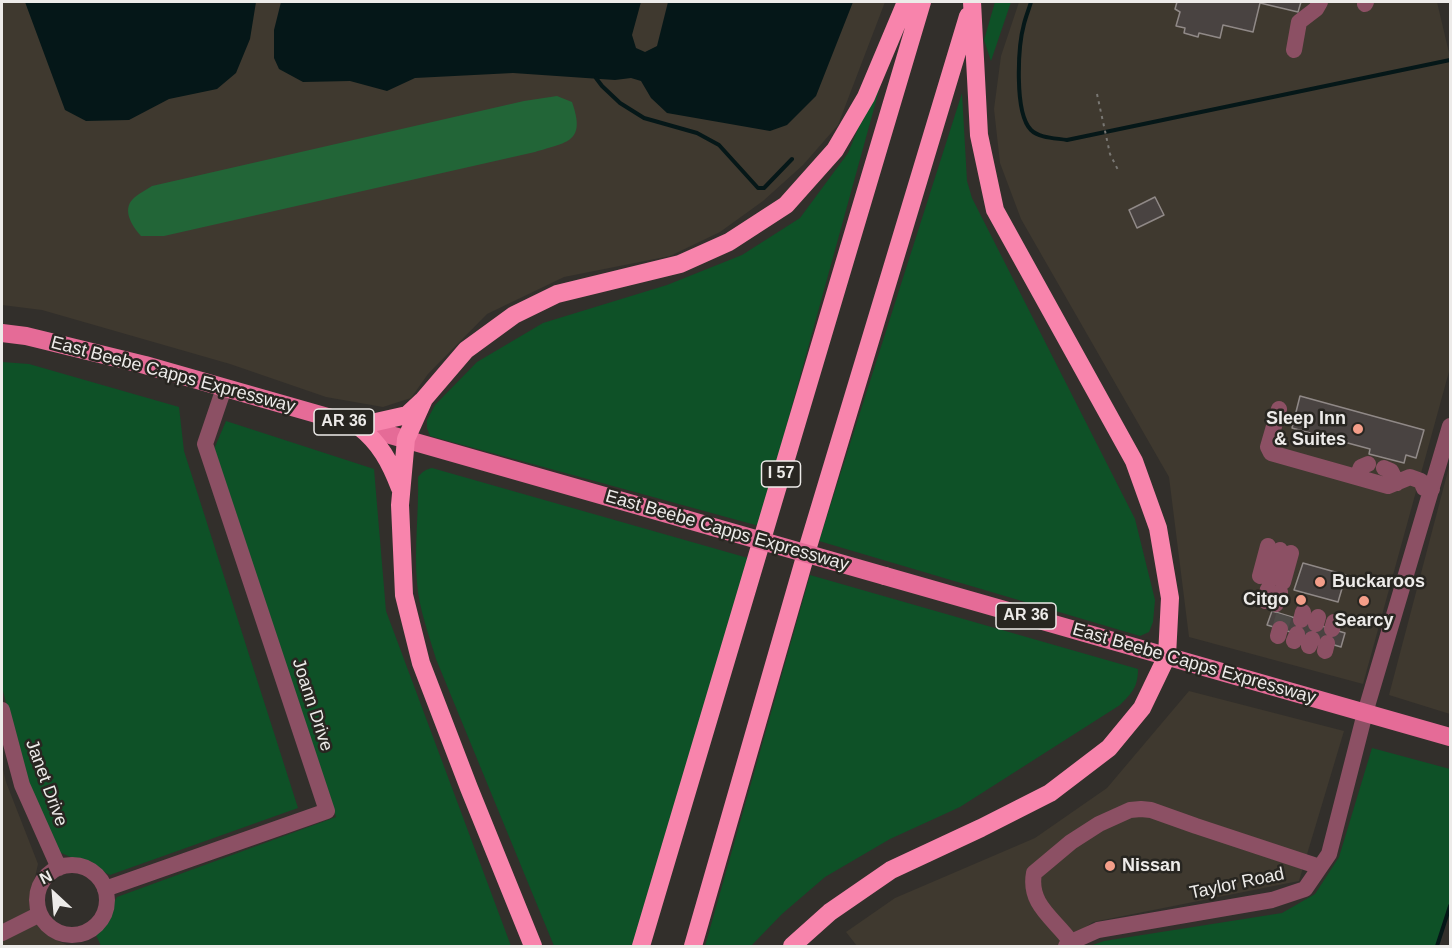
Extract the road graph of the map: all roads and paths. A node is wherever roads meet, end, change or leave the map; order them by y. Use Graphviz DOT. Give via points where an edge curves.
graph roads {
  1 [pos="906,2"];
  2 [pos="922,2"];
  3 [pos="972,2"];
  4 [pos="1320,2"];
  5 [pos="1294,50"];
  6 [pos="1097,94"];
  7 [pos="1119,172"];
  8 [pos="2,333"];
  9 [pos="224,388"];
  10 [pos="424,399"];
  11 [pos="1279,409"];
  12 [pos="358,426"];
  13 [pos="1450,426"];
  14 [pos="406,439"];
  15 [pos="1357,477"];
  16 [pos="1399,482"];
  17 [pos="1428,489"];
  18 [pos="401,490"];
  19 [pos="1280,550"];
  20 [pos="1167,656"];
  21 [pos="2,711"];
  22 [pos="1365,713"];
  23 [pos="1450,737"];
  24 [pos="1320,867"];
  25 [pos="59,868"];
  26 [pos="105,889"];
  27 [pos="40,914"];
  28 [pos="2,933"];
  29 [pos="89,939"];
  30 [pos="1068,944"];
  31 [pos="533,946"];
  32 [pos="641,946"];
  33 [pos="693,946"];
  34 [pos="792,946"];
  1 -- 10 [label="highway" via="866,98 835,150 786,205 729,242 680,264 557,294 514,315 466,350"];
  2 -- 32 [label="highway, I 57"];
  3 -- 20 [label="highway" via="979,135 996,210 1134,461 1158,528 1170,598"];
  3 -- 33 [label="highway, I 57"];
  4 -- 5 [label="street" via="1299,22"];
  6 -- 7 [label="path" via="1110,154"];
  8 -- 9 [label="main road, East Beebe Capps Expressway / AR 36" via="145,365"];
  9 -- 12 [label="main road, East Beebe Capps Expressway / AR 36"];
  9 -- 26 [label="street, Joann Drive" via="205,444 327,811"];
  10 -- 12 [label="highway" via="406,414"];
  10 -- 14 [label="highway"];
  11 -- 15 [label="street" via="1268,447 1271,453"];
  12 -- 14 [label="main road, East Beebe Capps Expressway / AR 36"];
  12 -- 18 [label="highway" via="389,460"];
  13 -- 17 [label="street, Taylor Road"];
  14 -- 18 [label="highway"];
  14 -- 20 [label="main road, East Beebe Capps Expressway / AR 36, bridge"];
  15 -- 16 [label="street" via="1388,486"];
  15 -- 16 [label="street" via="1360,467 1376,466 1391,471"];
  16 -- 17 [label="street" via="1410,477"];
  17 -- 22 [label="street, Taylor Road"];
  18 -- 31 [label="highway" via="404,595 421,663"];
  19 -- 19 [label="street" via="1292,615"];
  20 -- 22 [label="main road, East Beebe Capps Expressway / AR 36"];
  20 -- 34 [label="highway" via="1142,708 1109,748 1050,793 891,870 831,912"];
  21 -- 25 [label="street, Janet Drive" via="22,785"];
  22 -- 23 [label="main road, East Beebe Capps Expressway / AR 36"];
  22 -- 24 [label="street, Taylor Road" via="1329,854"];
  24 -- 30 [label="street, Taylor Road" via="1305,889 1272,900 1098,930"];
  24 -- 30 [label="street" via="1151,810 1130,810 1071,842 1034,873 1032,884 1039,905 1065,934"];
  25 -- 26 [label="street" via="78,866 89,870"];
  25 -- 27 [label="street" via="40,886"];
  26 -- 29 [label="street" via="106,907"];
  27 -- 28 [label="street"];
  27 -- 29 [label="street" via="52,929"];
}
